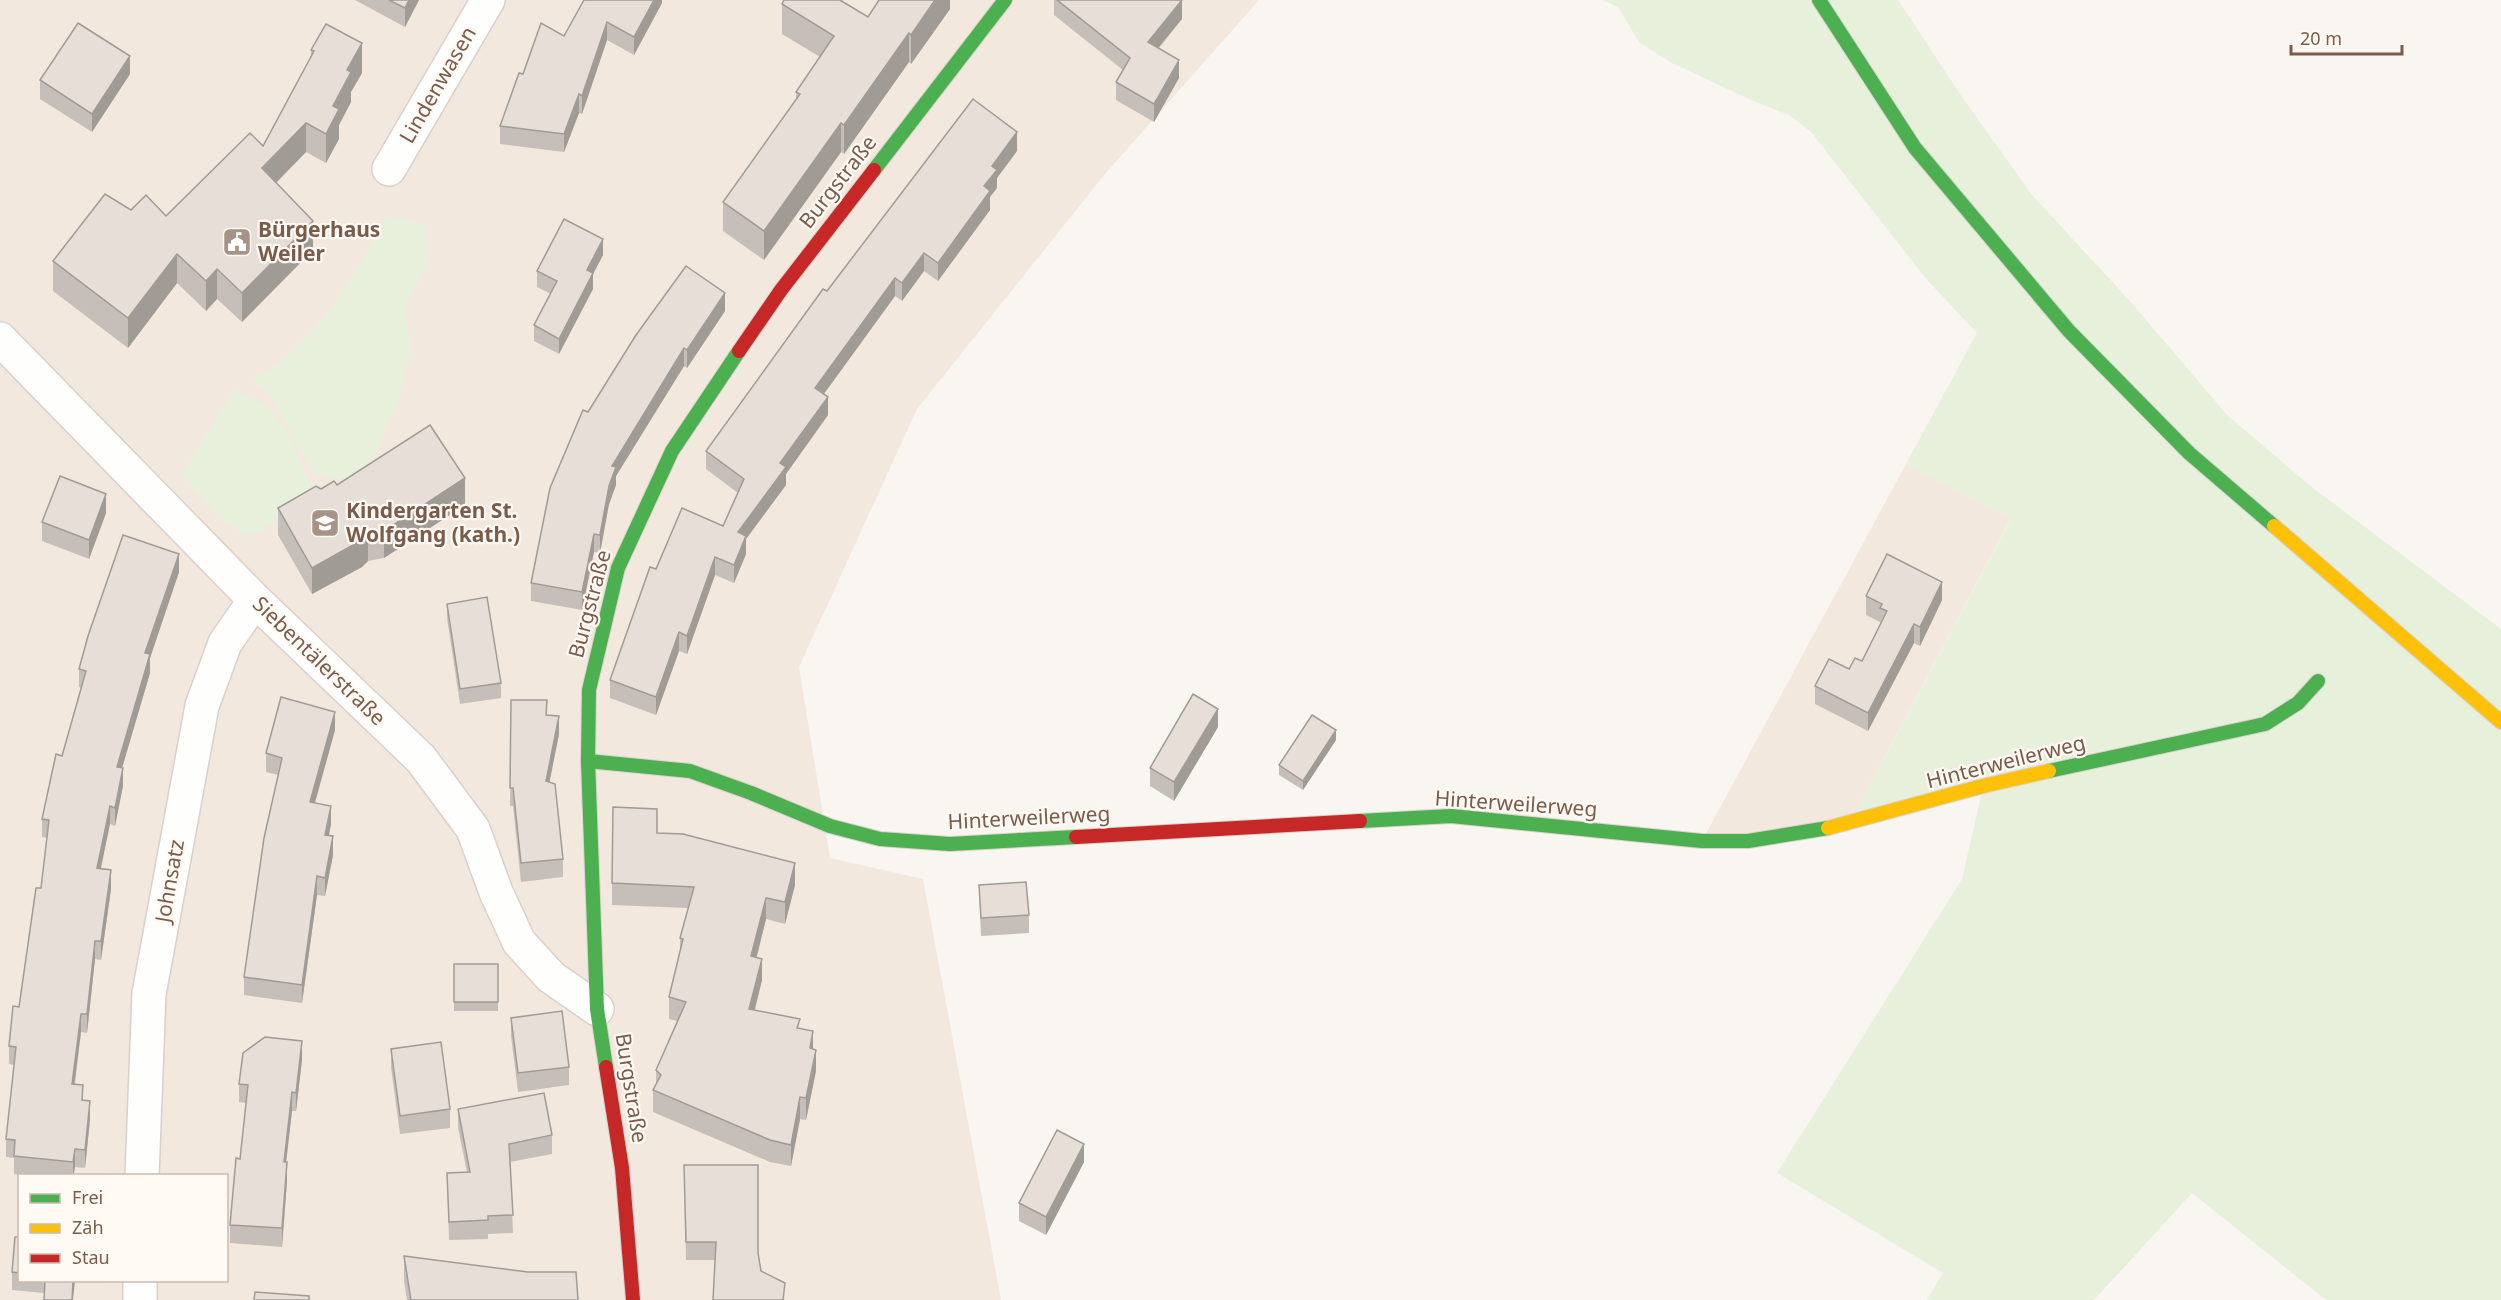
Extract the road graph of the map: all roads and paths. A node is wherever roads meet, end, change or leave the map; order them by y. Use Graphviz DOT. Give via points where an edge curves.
graph roads {
  1 [pos="488,0"];
  2 [pos="1005,0"];
  3 [pos="1819,0"];
  4 [pos="389,170"];
  5 [pos="0,339"];
  6 [pos="255,600"];
  7 [pos="2318,681"];
  8 [pos="2501,722"];
  9 [pos="588,760"];
  10 [pos="597,1009"];
  11 [pos="142,1174"];
  12 [pos="140,1282"];
  13 [pos="140,1300"];
  14 [pos="633,1300"];
  1 -- 4 [label="street, Lindenwasen"];
  2 -- 9 [label="street, Burgstraße" via="781,290 672,451 618,568 589,690"];
  3 -- 8 [label="street" via="1915,148 2069,331 2189,453"];
  5 -- 6 [label="street, Siebentälerstraße"];
  6 -- 10 [label="street, Siebentälerstraße" via="421,759 472,829 519,942 551,977"];
  6 -- 11 [label="street, Johnsatz" via="225,643 202,706 149,994"];
  7 -- 9 [label="street, Hinterweilerweg" via="2298,703 2265,724 1983,786 1837,827 1748,841 1702,841 1451,816 950,844 880,839 830,826 690,771"];
  9 -- 10 [label="street, Burgstraße"];
  10 -- 14 [label="street, Burgstraße" via="622,1168"];
  12 -- 13 [label="street"];
}
